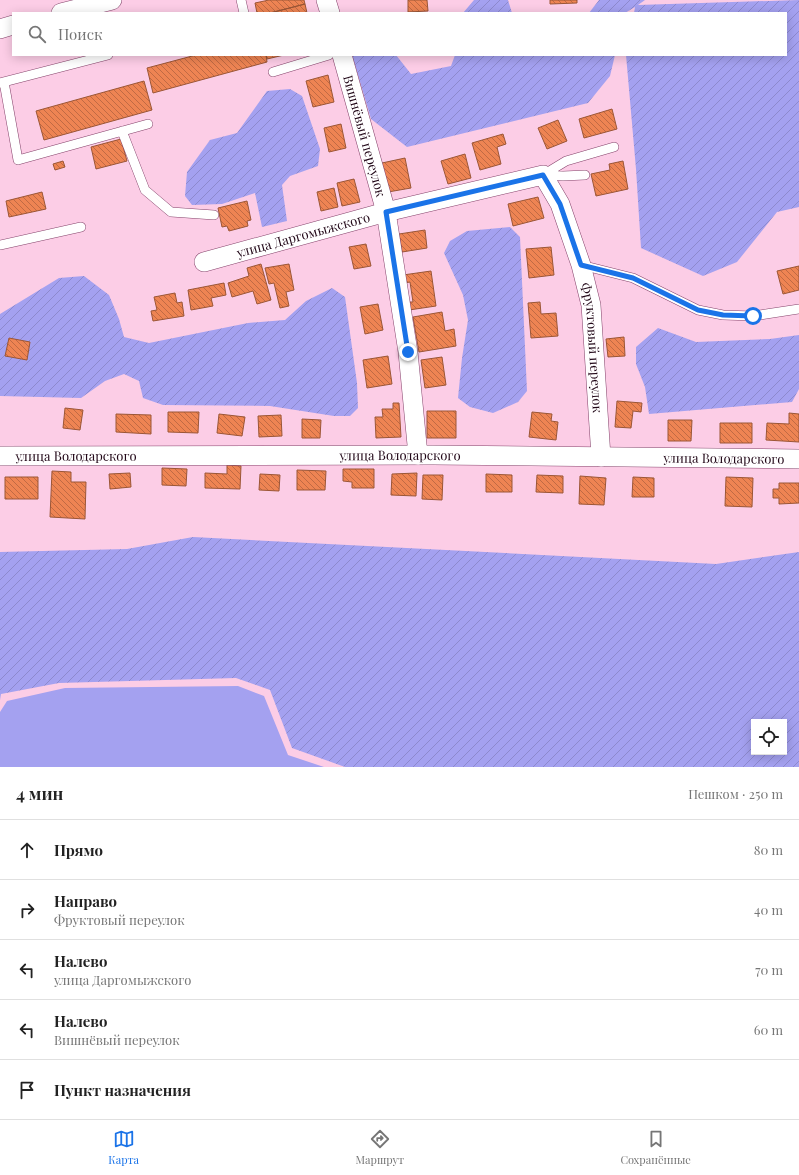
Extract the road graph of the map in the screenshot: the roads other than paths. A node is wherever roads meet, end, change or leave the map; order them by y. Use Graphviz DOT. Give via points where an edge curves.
graph roads {
  1 [pos="241,0"];
  2 [pos="326,0"];
  3 [pos="103,4"];
  4 [pos="66,12"];
  5 [pos="244,12"];
  6 [pos="330,12"];
  7 [pos="12,25"];
  8 [pos="0,29"];
  9 [pos="104,56"];
  10 [pos="326,56"];
  11 [pos="342,56"];
  12 [pos="273,72"];
  13 [pos="2,83"];
  14 [pos="148,124"];
  15 [pos="122,131"];
  16 [pos="614,147"];
  17 [pos="543,175"];
  18 [pos="585,175"];
  19 [pos="386,212"];
  20 [pos="214,215"];
  21 [pos="81,227"];
  22 [pos="0,245"];
  23 [pos="204,262"];
  24 [pos="581,265"];
  25 [pos="799,309"];
  26 [pos="418,455"];
  27 [pos="0,456"];
  28 [pos="601,457"];
  29 [pos="799,459"];
  1 -- 5 [label="lane"];
  2 -- 6 [label="street"];
  3 -- 4 [label="street"];
  7 -- 8 [label="street"];
  9 -- 13 [label="lane"];
  10 -- 12 [label="lane"];
  11 -- 19 [label="street, Вишнёвый переулок"];
  13 -- 15 [label="lane" via="18,160"];
  14 -- 15 [label="lane"];
  15 -- 20 [label="lane" via="145,190 171,212"];
  16 -- 17 [label="lane" via="566,161"];
  17 -- 18 [label="lane"];
  17 -- 19 [label="street, улица Даргомыжского"];
  17 -- 24 [label="street, Фруктовый переулок" via="560,204"];
  19 -- 23 [label="street, улица Даргомыжского"];
  19 -- 26 [label="street, Вишнёвый переулок" via="408,352"];
  21 -- 22 [label="lane"];
  24 -- 25 [label="lane" via="633,278 698,310 723,315 753,316"];
  24 -- 28 [label="street, Фруктовый переулок" via="591,305"];
  26 -- 27 [label="street, улица Володарского"];
  26 -- 28 [label="street, улица Володарского"];
  28 -- 29 [label="street, улица Володарского"];
}
